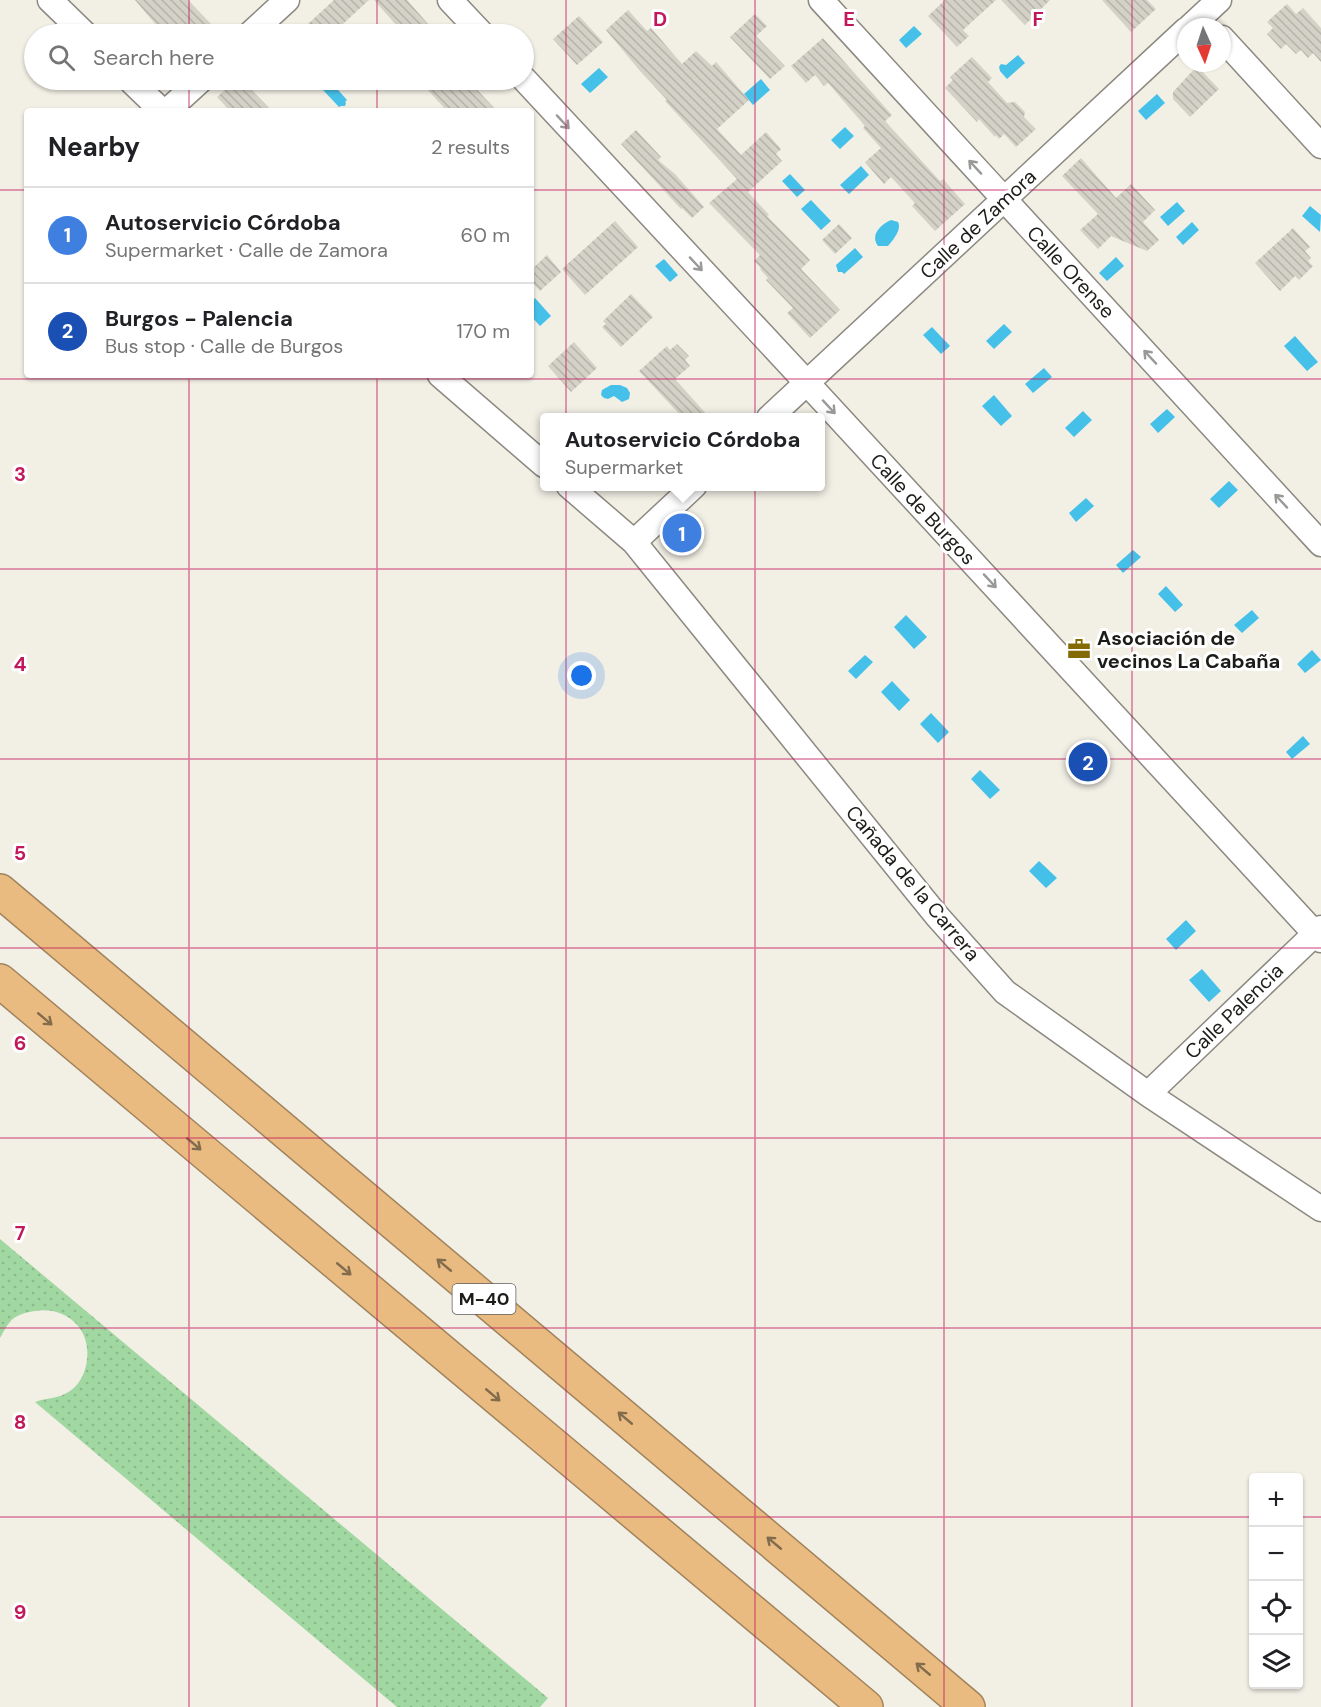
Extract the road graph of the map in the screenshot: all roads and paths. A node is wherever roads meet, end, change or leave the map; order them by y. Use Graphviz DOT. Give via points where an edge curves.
graph roads {
  1 [pos="50,0"];
  2 [pos="287,0"];
  3 [pos="450,0"];
  4 [pos="820,0"];
  5 [pos="1199,17"];
  6 [pos="75,24"];
  7 [pos="261,24"];
  8 [pos="473,24"];
  9 [pos="1231,48"];
  10 [pos="140,90"];
  11 [pos="190,90"];
  12 [pos="534,90"];
  13 [pos="159,108"];
  14 [pos="170,108"];
  15 [pos="1321,146"];
  16 [pos="1005,199"];
  17 [pos="443,378"];
  18 [pos="807,383"];
  19 [pos="773,413"];
  20 [pos="540,462"];
  21 [pos="575,491"];
  22 [pos="689,491"];
  23 [pos="634,542"];
  24 [pos="1321,544"];
  25 [pos="0,891"];
  26 [pos="1319,934"];
  27 [pos="0,981"];
  28 [pos="1148,1094"];
  29 [pos="1321,1209"];
  30 [pos="866,1707"];
  31 [pos="968,1707"];
  1 -- 6 [label="street"];
  2 -- 7 [label="street"];
  3 -- 8 [label="street"];
  16 -- 4 [label="street, Calle Orense, one-way"];
  5 -- 16 [label="street, Calle de Zamora"];
  9 -- 15 [label="street"];
  10 -- 13 [label="street"];
  11 -- 14 [label="street"];
  12 -- 18 [label="street, Calle de Burgos, one-way"];
  16 -- 18 [label="street, Calle de Zamora"];
  24 -- 16 [label="street, Calle Orense, one-way"];
  17 -- 20 [label="street"];
  18 -- 19 [label="street, Calle de Zamora"];
  18 -- 26 [label="street, Calle de Burgos, one-way"];
  21 -- 23 [label="street, Cañada de la Carrera"];
  22 -- 23 [label="street"];
  23 -- 28 [label="street, Cañada de la Carrera" via="937,916 1005,992"];
  31 -- 25 [label="highway, M-40, one-way"];
  26 -- 28 [label="street, Calle Palencia"];
  27 -- 30 [label="highway, one-way"];
  28 -- 29 [label="street, Cañada de la Carrera"];
}
